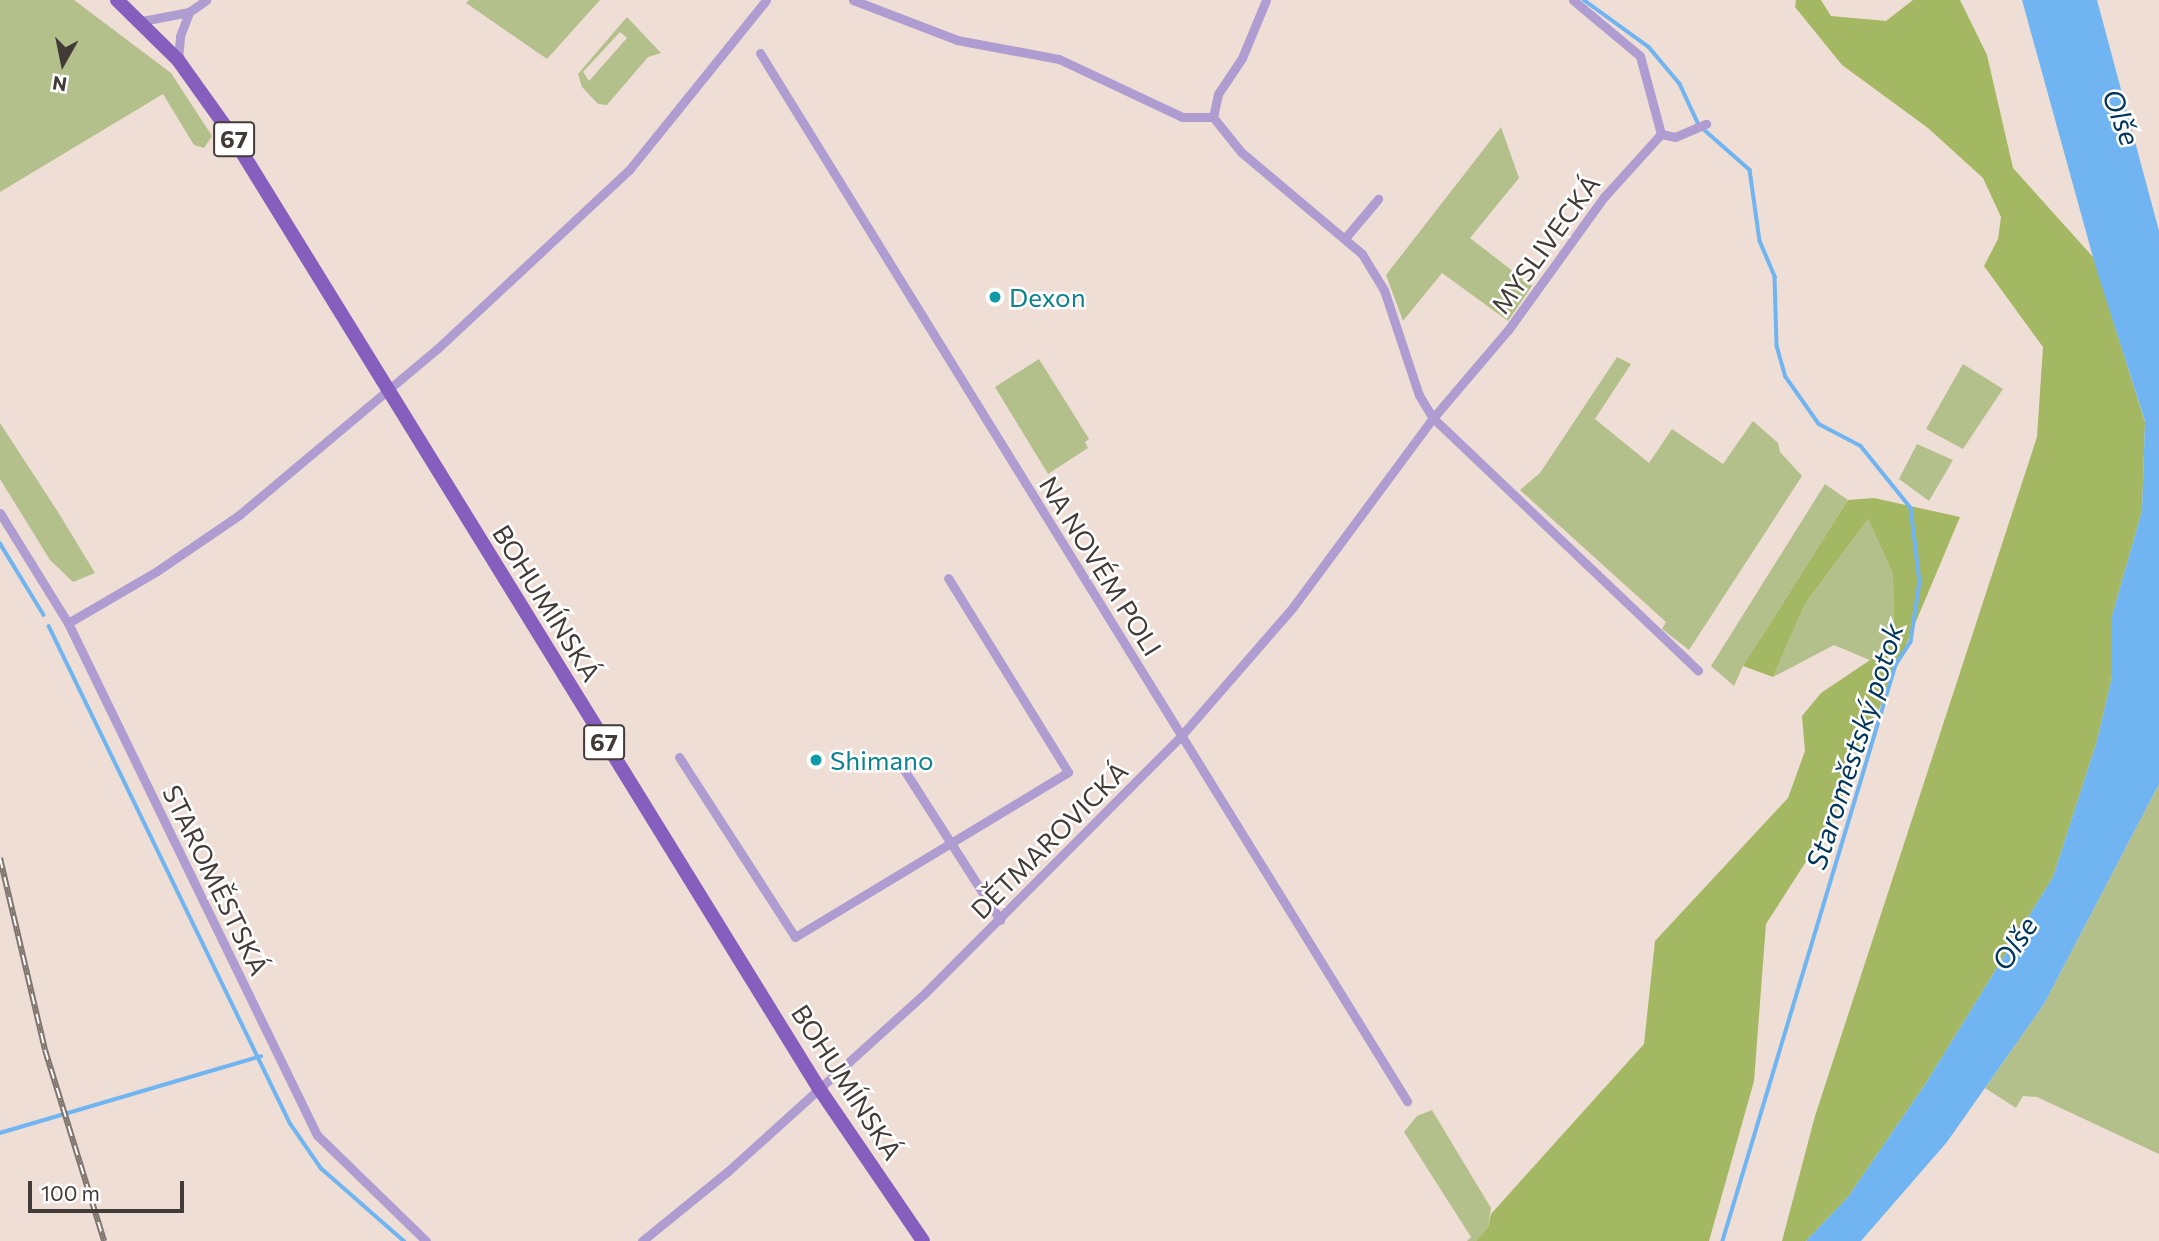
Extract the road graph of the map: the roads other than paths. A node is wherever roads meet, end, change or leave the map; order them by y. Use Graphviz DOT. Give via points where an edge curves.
graph roads {
  1 [pos="117,0"];
  2 [pos="206,0"];
  3 [pos="766,0"];
  4 [pos="853,0"];
  5 [pos="1266,0"];
  6 [pos="1573,0"];
  7 [pos="190,12"];
  8 [pos="142,21"];
  9 [pos="760,53"];
  10 [pos="178,60"];
  11 [pos="1213,117"];
  12 [pos="1706,124"];
  13 [pos="1661,134"];
  14 [pos="1378,199"];
  15 [pos="1346,237"];
  16 [pos="387,390"];
  17 [pos="1433,418"];
  18 [pos="0,513"];
  19 [pos="948,578"];
  20 [pos="68,623"];
  21 [pos="1698,670"];
  22 [pos="1181,736"];
  23 [pos="679,757"];
  24 [pos="901,765"];
  25 [pos="950,842"];
  26 [pos="1000,920"];
  27 [pos="818,1087"];
  28 [pos="1406,1101"];
  29 [pos="426,1241"];
  30 [pos="642,1241"];
  31 [pos="923,1241"];
  1 -- 8 [label="main road, BOHUMÍNSKÁ / 67"];
  2 -- 7 [label="street"];
  3 -- 16 [label="street" via="629,170"];
  4 -- 11 [label="street" via="957,40 1059,58 1182,117"];
  5 -- 11 [label="street" via="1242,58 1218,94"];
  6 -- 13 [label="street" via="1640,56"];
  7 -- 8 [label="street"];
  7 -- 10 [label="street" via="180,36"];
  8 -- 10 [label="main road, BOHUMÍNSKÁ / 67"];
  9 -- 22 [label="street, NA NOVÉM POLI"];
  10 -- 16 [label="main road, BOHUMÍNSKÁ / 67" via="236,143"];
  11 -- 15 [label="street" via="1241,152"];
  12 -- 13 [label="street" via="1675,137"];
  13 -- 17 [label="street, MYSLIVECKÁ" via="1604,197 1508,330"];
  14 -- 15 [label="street"];
  15 -- 17 [label="street" via="1363,254 1384,290 1419,395"];
  16 -- 20 [label="street" via="239,515 157,571"];
  16 -- 27 [label="main road, BOHUMÍNSKÁ / 67"];
  17 -- 21 [label="street"];
  17 -- 22 [label="street, DĚTMAROVICKÁ" via="1293,607"];
  18 -- 20 [label="street, STAROMĚSTSKÁ"];
  19 -- 25 [label="street" via="1068,772"];
  20 -- 29 [label="street, STAROMĚSTSKÁ" via="317,1135"];
  22 -- 26 [label="street, DĚTMAROVICKÁ"];
  22 -- 28 [label="street, NA NOVÉM POLI"];
  23 -- 25 [label="street" via="795,937"];
  24 -- 25 [label="street"];
  25 -- 26 [label="street"];
  26 -- 27 [label="street, DĚTMAROVICKÁ"];
  27 -- 30 [label="street, DĚTMAROVICKÁ"];
  27 -- 31 [label="main road, BOHUMÍNSKÁ / 67"];
}
